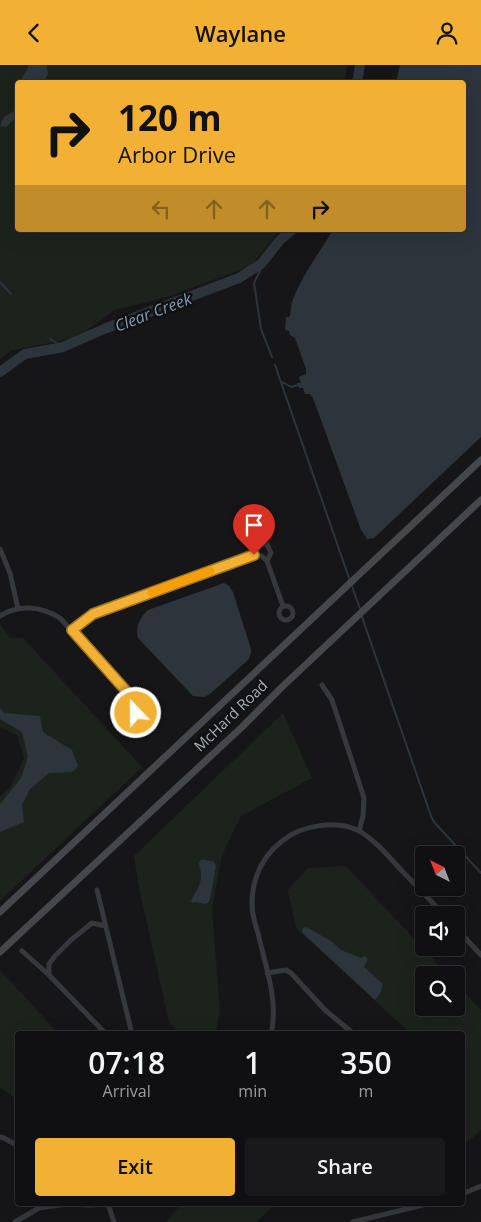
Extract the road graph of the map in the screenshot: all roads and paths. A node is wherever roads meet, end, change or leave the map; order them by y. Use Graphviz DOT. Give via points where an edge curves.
graph roads {
  1 [pos="481,460"];
  2 [pos="481,500"];
  3 [pos="0,549"];
  4 [pos="254,555"];
  5 [pos="267,561"];
  6 [pos="283,606"];
  7 [pos="18,609"];
  8 [pos="0,616"];
  9 [pos="72,630"];
  10 [pos="322,685"];
  11 [pos="136,702"];
  12 [pos="359,831"];
  13 [pos="97,890"];
  14 [pos="436,906"];
  15 [pos="0,912"];
  16 [pos="105,926"];
  17 [pos="465,938"];
  18 [pos="22,951"];
  19 [pos="0,952"];
  20 [pos="481,955"];
  21 [pos="267,973"];
  22 [pos="49,975"];
  23 [pos="103,1031"];
  24 [pos="131,1031"];
  25 [pos="272,1031"];
  26 [pos="351,1031"];
  27 [pos="2,1138"];
  28 [pos="15,1144"];
  29 [pos="481,1186"];
  30 [pos="465,1194"];
  31 [pos="54,1206"];
  32 [pos="110,1206"];
  33 [pos="419,1206"];
  34 [pos="15,1222"];
  35 [pos="114,1222"];
  36 [pos="353,1222"];
  1 -- 15 [label="main road, McHard Road"];
  2 -- 19 [label="main road, McHard Road"];
  3 -- 7 [label="street" via="10,573"];
  4 -- 5 [label="street"];
  4 -- 5 [label="street" via="262,544 268,544 271,553"];
  4 -- 9 [label="street" via="93,614"];
  5 -- 6 [label="street"];
  7 -- 8 [label="street"];
  7 -- 9 [label="street" via="36,608 52,613"];
  9 -- 11 [label="street"];
  10 -- 12 [label="street" via="332,700 364,798"];
  12 -- 14 [label="street" via="377,844"];
  12 -- 21 [label="street" via="332,826 307,828 286,838 264,860 256,877 252,905"];
  13 -- 16 [label="street"];
  16 -- 22 [label="street" via="92,923 71,940 49,964"];
  16 -- 24 [label="street"];
  17 -- 20 [label="street"];
  18 -- 22 [label="street"];
  21 -- 25 [label="street" via="274,1009"];
  21 -- 26 [label="street" via="286,970 291,973"];
  22 -- 23 [label="street"];
  27 -- 28 [label="street"];
  29 -- 30 [label="street"];
  31 -- 34 [label="street" via="39,1208"];
  32 -- 35 [label="street"];
  33 -- 36 [label="street"];
}
